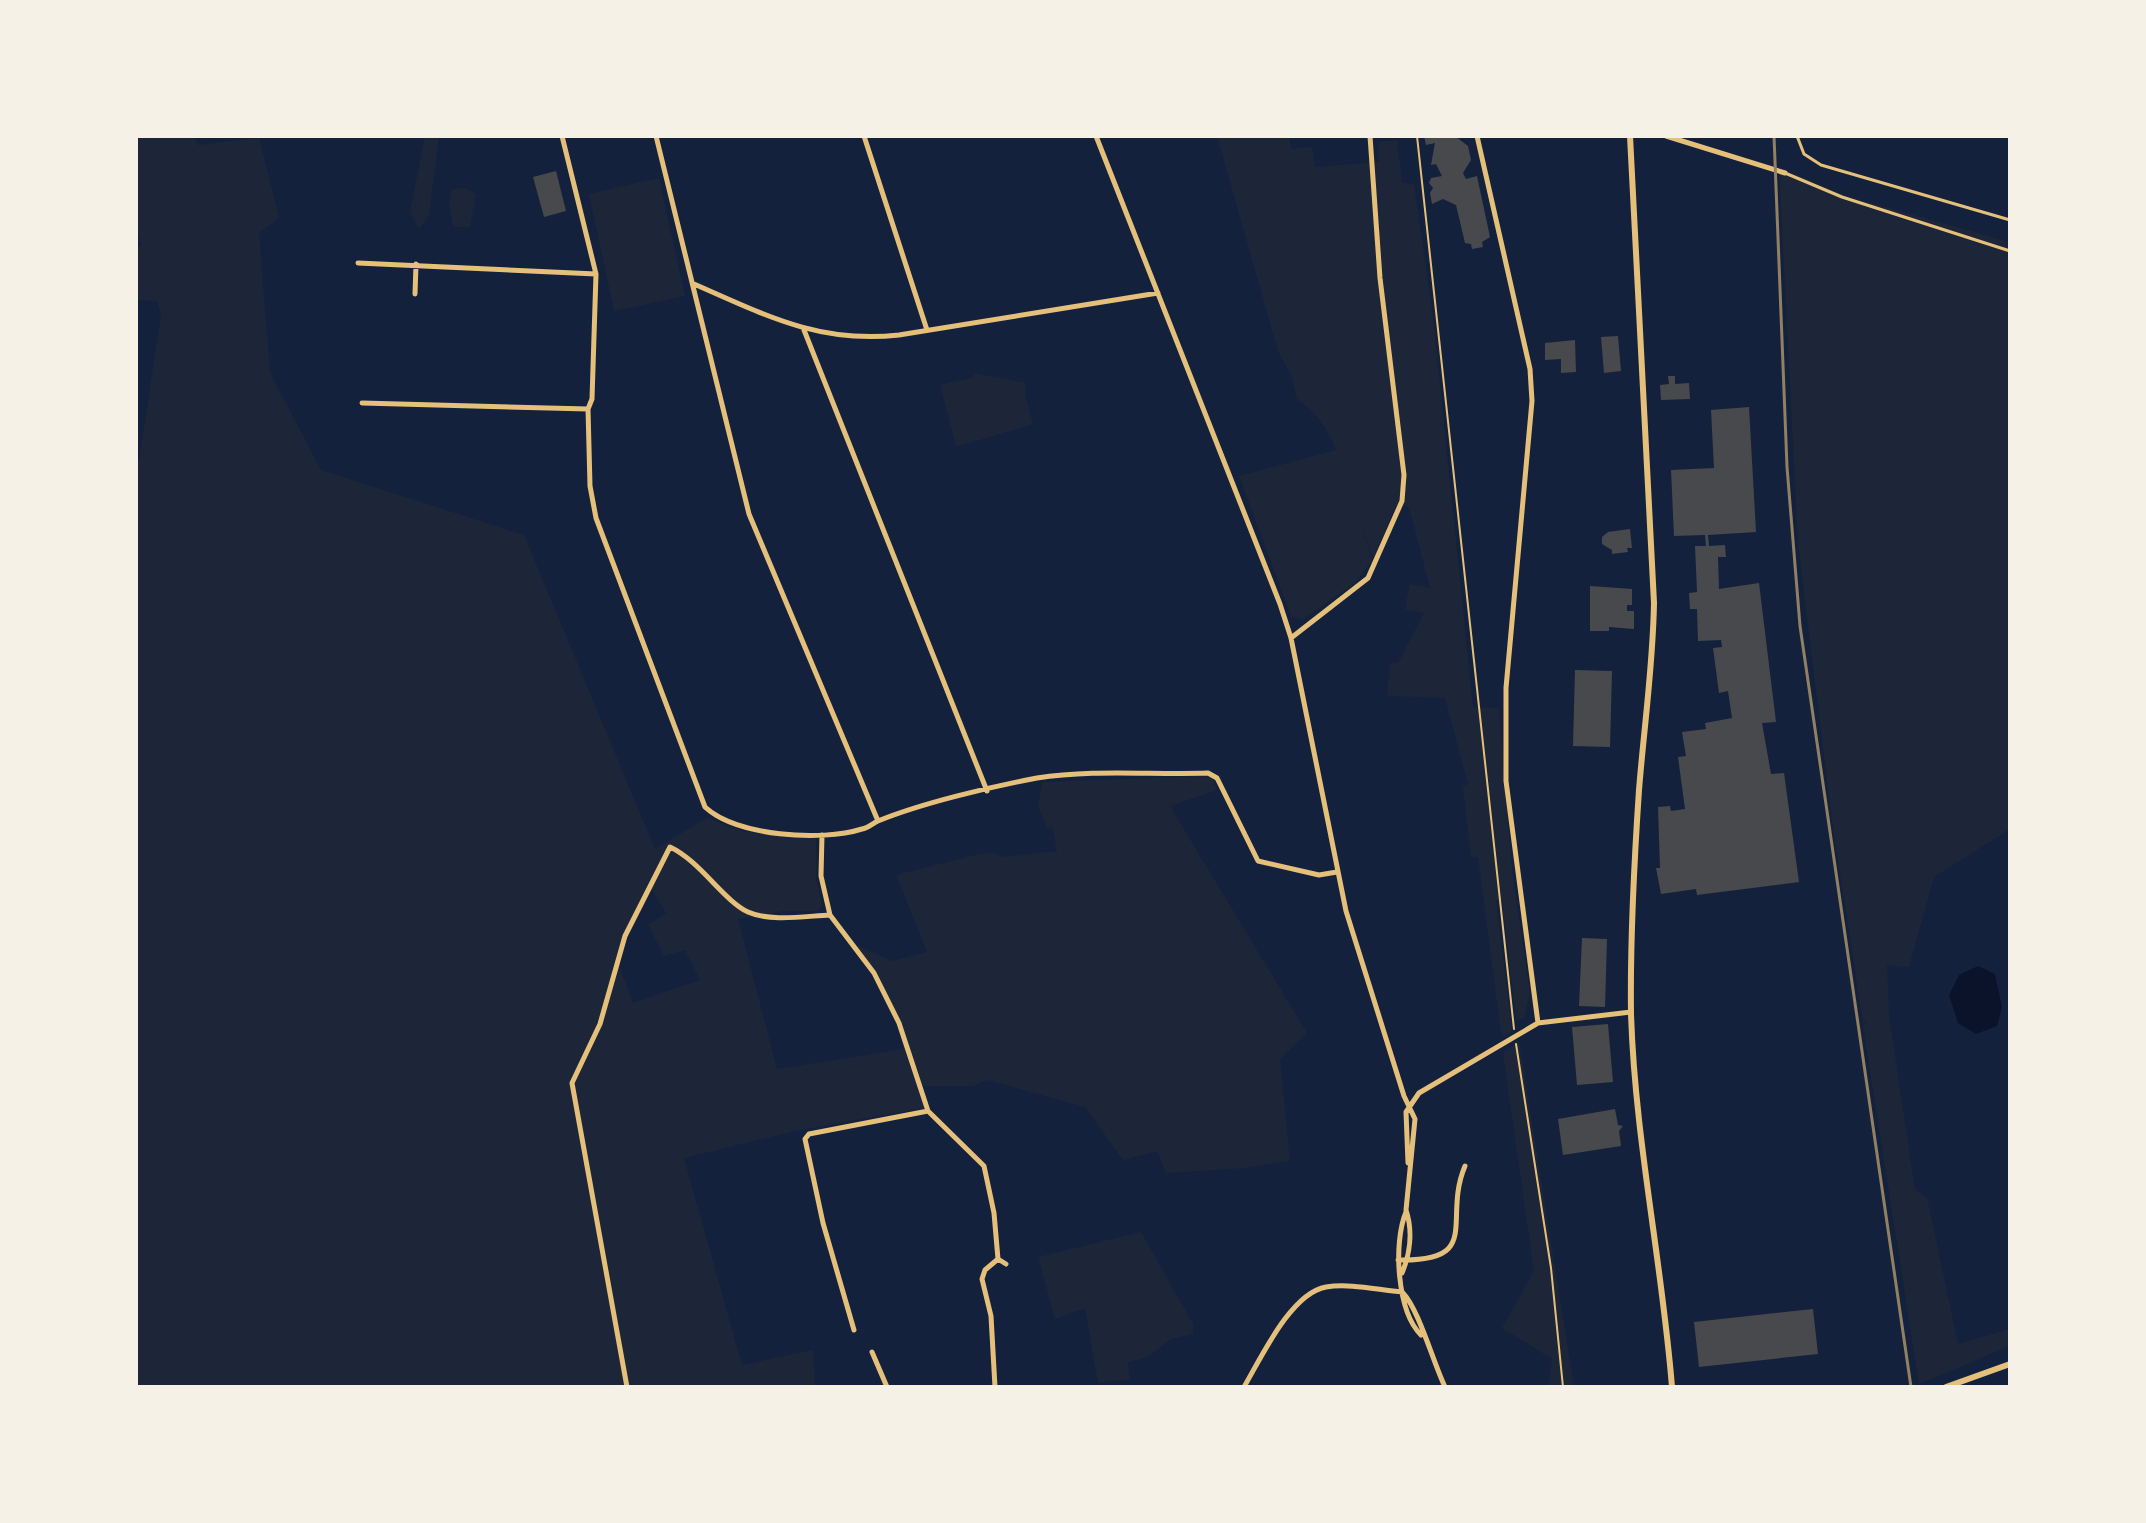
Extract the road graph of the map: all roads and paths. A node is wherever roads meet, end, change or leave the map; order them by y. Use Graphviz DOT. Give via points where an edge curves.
graph roads {
  1 [pos="562,136"];
  2 [pos="656,136"];
  3 [pos="864,136"];
  4 [pos="1096,136"];
  5 [pos="1370,136"];
  6 [pos="1417,136"];
  7 [pos="1477,136"];
  8 [pos="1630,136"];
  9 [pos="1666,136"];
  10 [pos="1797,136"];
  11 [pos="1785,173"];
  12 [pos="2010,220"];
  13 [pos="2010,251"];
  14 [pos="358,263"];
  15 [pos="416,264"];
  16 [pos="596,274"];
  17 [pos="694,283"];
  18 [pos="1158,293"];
  19 [pos="415,294"];
  20 [pos="804,330"];
  21 [pos="927,330"];
  22 [pos="362,403"];
  23 [pos="588,409"];
  24 [pos="1291,638"];
  25 [pos="987,791"];
  26 [pos="878,821"];
  27 [pos="822,835"];
  28 [pos="1337,872"];
  29 [pos="830,915"];
  30 [pos="1631,1012"];
  31 [pos="1538,1023"];
  32 [pos="1515,1037"];
  33 [pos="1410,1104"];
  34 [pos="928,1111"];
  35 [pos="1465,1166"];
  36 [pos="1406,1210"];
  37 [pos="998,1259"];
  38 [pos="1398,1260"];
  39 [pos="1407,1260"];
  40 [pos="1006,1264"];
  41 [pos="1402,1273"];
  42 [pos="1402,1292"];
  43 [pos="854,1330"];
  44 [pos="872,1352"];
  45 [pos="2010,1364"];
  46 [pos="627,1387"];
  47 [pos="887,1387"];
  48 [pos="995,1387"];
  49 [pos="1244,1387"];
  50 [pos="1445,1387"];
  51 [pos="1563,1387"];
  52 [pos="1672,1387"];
  53 [pos="1946,1387"];
  1 -- 16 [label="street"];
  2 -- 17 [label="street"];
  3 -- 21 [label="street"];
  4 -- 18 [label="street"];
  5 -- 24 [label="street" via="1380,278 1404,475 1402,501 1368,578"];
  6 -- 32 [label="path"];
  7 -- 31 [label="street" via="1530,369 1532,401 1506,688 1506,781"];
  8 -- 30 [label="street" via="1654,603"];
  9 -- 11 [label="street"];
  10 -- 12 [label="lane" via="1804,154 1821,165"];
  11 -- 13 [label="lane" via="1842,197"];
  14 -- 15 [label="street"];
  15 -- 16 [label="street"];
  15 -- 19 [label="street"];
  16 -- 23 [label="street"];
  17 -- 20 [label="street"];
  17 -- 26 [label="street" via="749,514"];
  18 -- 21 [label="street"];
  18 -- 24 [label="street"];
  20 -- 21 [label="street" via="856,338"];
  20 -- 25 [label="street"];
  22 -- 23 [label="street"];
  23 -- 27 [label="street" via="596,518 705,807 717,819 746,829"];
  24 -- 28 [label="street"];
  25 -- 26 [label="street"];
  25 -- 28 [label="street" via="1039,778 1208,773 1217,778 1258,861 1319,875"];
  26 -- 27 [label="street" via="863,829"];
  27 -- 29 [label="street" via="821,876"];
  28 -- 33 [label="street"];
  29 -- 34 [label="street" via="874,973 899,1023"];
  29 -- 46 [label="street" via="747,912 684,853 670,847 625,936 600,1024 572,1083"];
  30 -- 31 [label="street"];
  30 -- 52 [label="street"];
  31 -- 32 [label="street"];
  32 -- 33 [label="street" via="1433,1084"];
  32 -- 51 [label="path" via="1551,1268"];
  33 -- 36 [label="street" via="1414,1127"];
  34 -- 37 [label="street" via="984,1166"];
  34 -- 43 [label="street" via="805,1139 826,1238"];
  35 -- 39 [label="street" via="1457,1184 1449,1248 1430,1261"];
  36 -- 38 [label="street"];
  36 -- 39 [label="street"];
  37 -- 40 [label="street"];
  37 -- 48 [label="street" via="982,1279 991,1316"];
  38 -- 39 [label="street"];
  38 -- 41 [label="street"];
  39 -- 41 [label="street"];
  41 -- 42 [label="street"];
  42 -- 49 [label="street" via="1341,1286 1306,1295 1291,1310"];
  42 -- 50 [label="street"];
  44 -- 47 [label="street"];
  45 -- 53 [label="street"];
}
